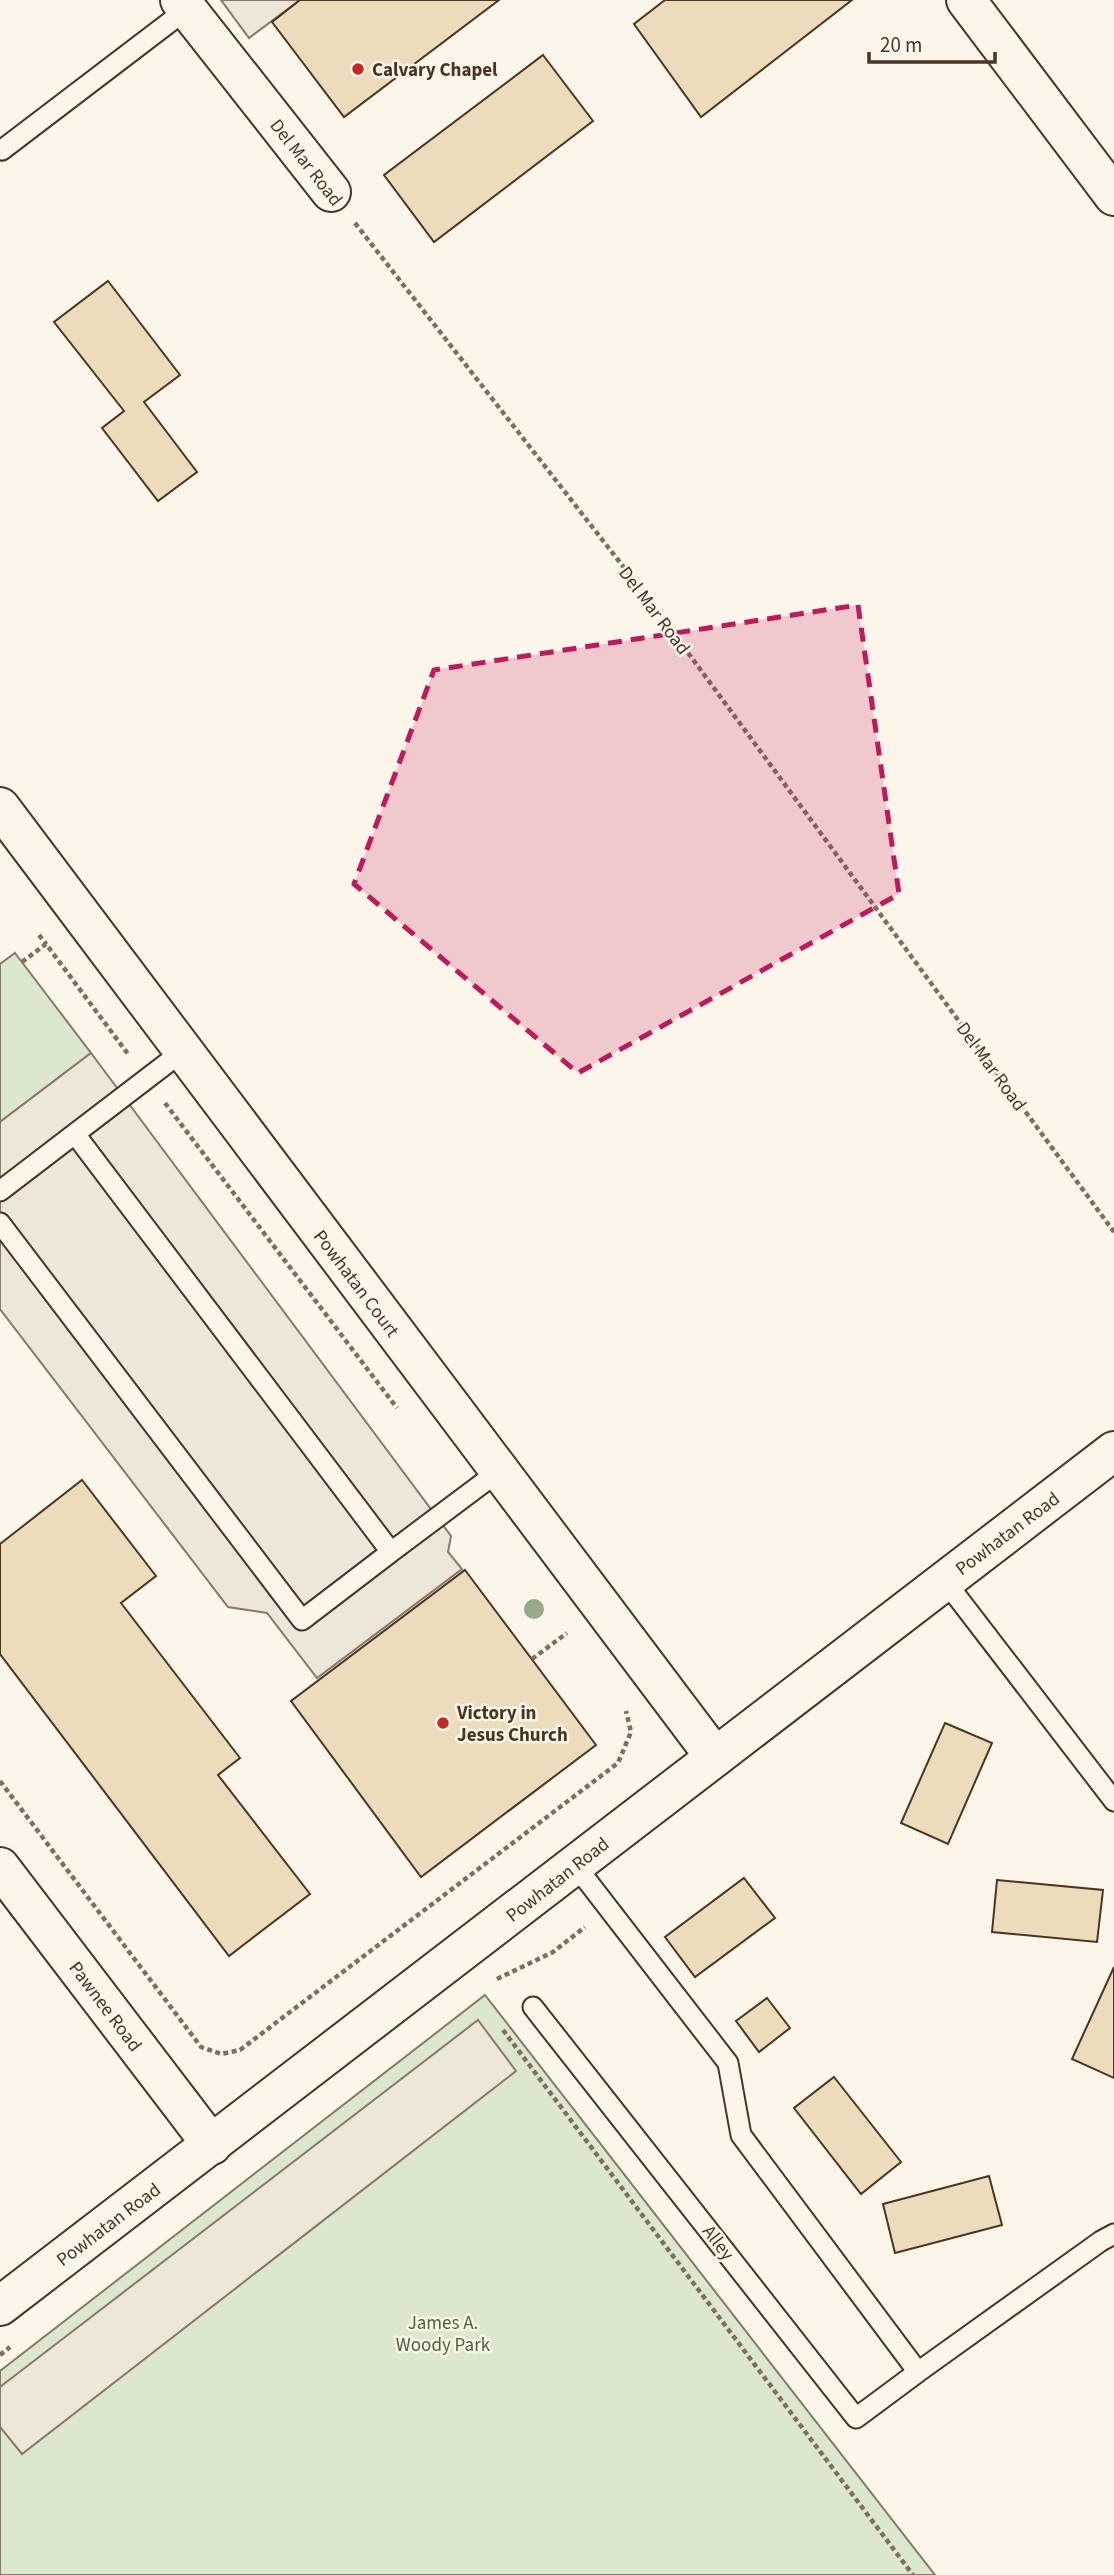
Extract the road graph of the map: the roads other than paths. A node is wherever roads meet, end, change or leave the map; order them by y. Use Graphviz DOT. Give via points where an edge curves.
graph roads {
  1 [pos="966,0"];
  2 [pos="183,4"];
  3 [pos="0,149"];
  4 [pos="331,192"];
  5 [pos="1114,196"];
  6 [pos="0,807"];
  7 [pos="183,1051"];
  8 [pos="75,1134"];
  9 [pos="0,1191"];
  10 [pos="0,1223"];
  11 [pos="1114,1451"];
  12 [pos="499,1471"];
  13 [pos="391,1552"];
  14 [pos="945,1581"];
  15 [pos="715,1758"];
  16 [pos="1114,1801"];
  17 [pos="576,1865"];
  18 [pos="0,1867"];
  19 [pos="533,2007"];
  20 [pos="212,2145"];
  21 [pos="1114,2234"];
  22 [pos="0,2306"];
  23 [pos="918,2372"];
  1 -- 5 [label="street"];
  2 -- 3 [label="lane"];
  2 -- 4 [label="street, Del Mar Road"];
  6 -- 7 [label="street, Powhatan Court"];
  7 -- 8 [label="lane"];
  7 -- 12 [label="street, Powhatan Court"];
  8 -- 9 [label="lane"];
  8 -- 13 [label="lane"];
  10 -- 13 [label="lane" via="302,1620"];
  11 -- 14 [label="street, Powhatan Road"];
  12 -- 13 [label="lane"];
  12 -- 15 [label="street, Powhatan Court"];
  14 -- 15 [label="street, Powhatan Road"];
  14 -- 16 [label="lane"];
  15 -- 17 [label="street, Powhatan Road"];
  17 -- 20 [label="street, Powhatan Road"];
  17 -- 23 [label="lane" via="728,2063 741,2135"];
  18 -- 20 [label="street, Pawnee Road"];
  19 -- 23 [label="lane, Alley" via="856,2418"];
  20 -- 22 [label="street, Powhatan Road"];
  21 -- 23 [label="lane"];
}
